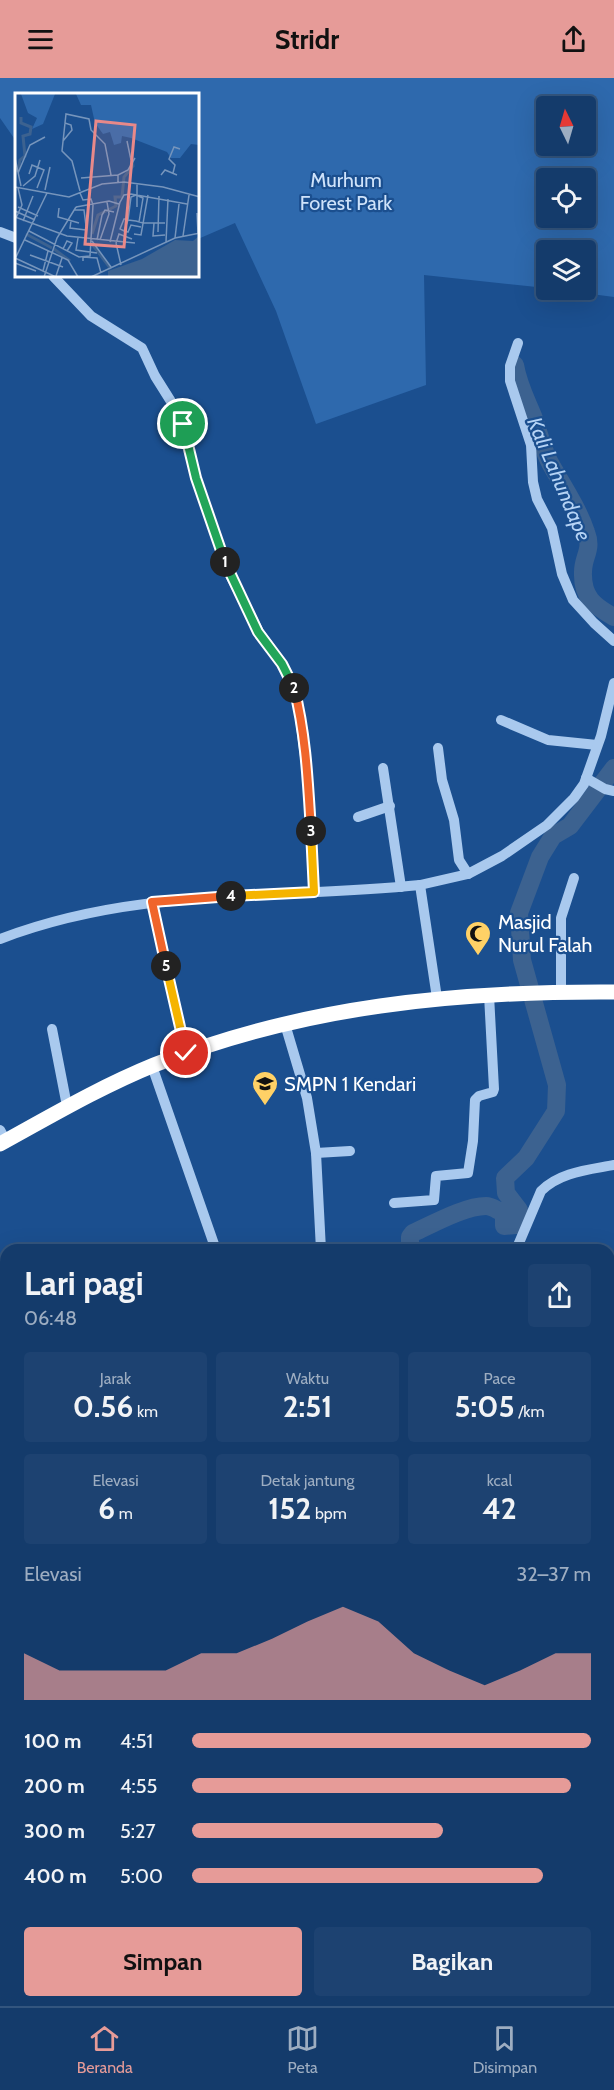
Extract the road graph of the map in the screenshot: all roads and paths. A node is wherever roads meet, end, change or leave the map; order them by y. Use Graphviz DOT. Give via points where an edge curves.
graph roads {
  1 [pos="0,232"];
  2 [pos="15,238"];
  3 [pos="55,278"];
  4 [pos="518,343"];
  5 [pos="614,639"];
  6 [pos="614,683"];
  7 [pos="501,720"];
  8 [pos="597,746"];
  9 [pos="438,748"];
  10 [pos="383,768"];
  11 [pos="600,785"];
  12 [pos="390,806"];
  13 [pos="358,817"];
  14 [pos="468,874"];
  15 [pos="574,878"];
  16 [pos="420,885"];
  17 [pos="401,887"];
  18 [pos="314,892"];
  19 [pos="152,902"];
  20 [pos="0,939"];
  21 [pos="561,992"];
  22 [pos="614,992"];
  23 [pos="489,995"];
  24 [pos="437,998"];
  25 [pos="285,1024"];
  26 [pos="52,1029"];
  27 [pos="186,1053"];
  28 [pos="152,1066"];
  29 [pos="68,1106"];
  30 [pos="2,1138"];
  31 [pos="350,1151"];
  32 [pos="316,1154"];
  33 [pos="614,1165"];
  34 [pos="394,1203"];
  35 [pos="214,1244"];
  36 [pos="321,1244"];
  37 [pos="519,1244"];
  1 -- 2 [label="street"];
  3 -- 18 [label="street" via="91,316 141,348 182,419 196,478 228,571 258,632 291,680 308,780"];
  4 -- 5 [label="street" via="510,366 510,381 531,445 537,499 552,528 573,600"];
  6 -- 8 [label="street"];
  7 -- 8 [label="street" via="548,740"];
  8 -- 11 [label="street"];
  9 -- 14 [label="street" via="459,860"];
  10 -- 12 [label="street"];
  11 -- 14 [label="street" via="574,798 547,825 502,856"];
  12 -- 13 [label="street"];
  12 -- 17 [label="street"];
  14 -- 16 [label="street"];
  15 -- 21 [label="street" via="561,918"];
  16 -- 17 [label="street"];
  16 -- 24 [label="street"];
  17 -- 18 [label="street"];
  18 -- 19 [label="street"];
  19 -- 20 [label="street" via="63,918"];
  19 -- 27 [label="street"];
  21 -- 22 [label="highway"];
  21 -- 23 [label="highway"];
  23 -- 24 [label="highway"];
  23 -- 34 [label="street" via="494,1092 475,1100 468,1173 436,1176 435,1200"];
  24 -- 25 [label="highway" via="335,1012"];
  25 -- 27 [label="highway"];
  25 -- 32 [label="street" via="308,1098"];
  26 -- 29 [label="street"];
  27 -- 28 [label="highway"];
  28 -- 29 [label="highway"];
  28 -- 35 [label="street"];
  29 -- 30 [label="highway"];
  31 -- 32 [label="street"];
  32 -- 36 [label="street"];
  33 -- 37 [label="street" via="561,1177 547,1185"];
}
